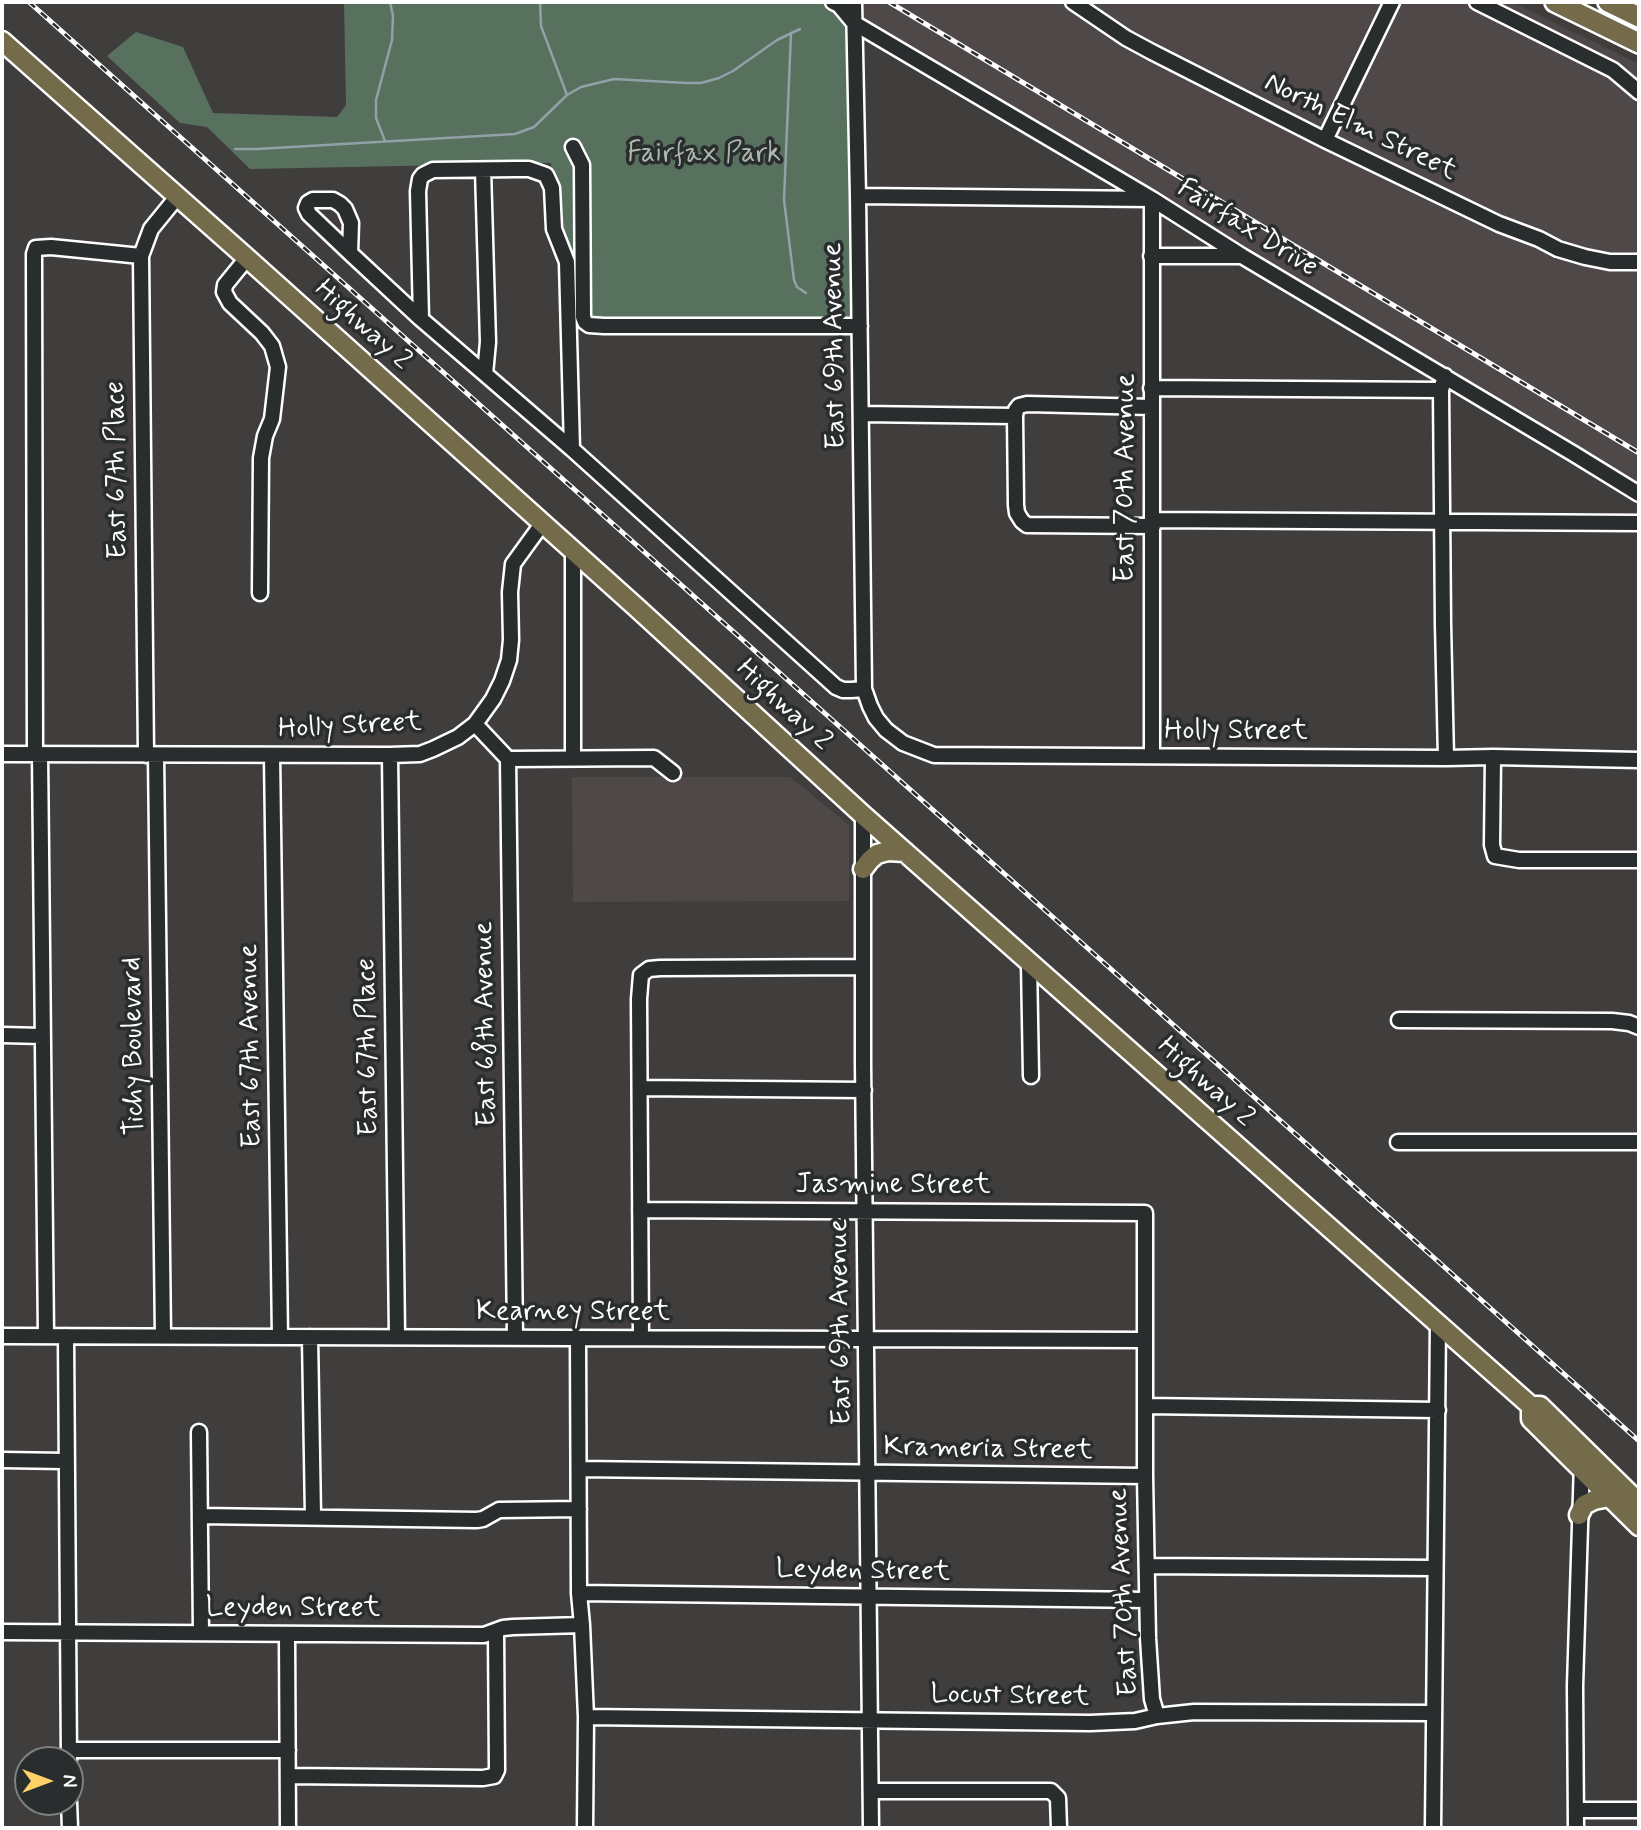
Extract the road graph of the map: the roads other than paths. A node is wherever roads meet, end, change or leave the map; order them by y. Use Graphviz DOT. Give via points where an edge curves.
graph roads {
  1 [pos="833,2"];
  2 [pos="854,2"];
  3 [pos="1073,2"];
  4 [pos="1392,2"];
  5 [pos="1477,2"];
  6 [pos="1555,2"];
  7 [pos="1608,2"];
  8 [pos="1639,17"];
  9 [pos="854,23"];
  10 [pos="2,41"];
  11 [pos="1639,43"];
  12 [pos="1639,92"];
  13 [pos="1325,140"];
  14 [pos="573,147"];
  15 [pos="483,170"];
  16 [pos="858,196"];
  17 [pos="177,197"];
  18 [pos="1152,199"];
  19 [pos="350,253"];
  20 [pos="141,256"];
  21 [pos="1152,256"];
  22 [pos="1242,256"];
  23 [pos="247,258"];
  24 [pos="1639,262"];
  25 [pos="421,319"];
  26 [pos="860,326"];
  27 [pos="485,374"];
  28 [pos="1443,383"];
  29 [pos="1152,388"];
  30 [pos="1152,407"];
  31 [pos="861,414"];
  32 [pos="1015,416"];
  33 [pos="572,449"];
  34 [pos="1639,494"];
  35 [pos="1442,522"];
  36 [pos="1153,523"];
  37 [pos="1639,523"];
  38 [pos="542,524"];
  39 [pos="573,551"];
  40 [pos="260,593"];
  41 [pos="864,689"];
  42 [pos="475,724"];
  43 [pos="2,754"];
  44 [pos="38,754"];
  45 [pos="151,755"];
  46 [pos="272,755"];
  47 [pos="390,755"];
  48 [pos="1152,756"];
  49 [pos="1493,757"];
  50 [pos="508,758"];
  51 [pos="573,758"];
  52 [pos="1446,758"];
  53 [pos="1639,760"];
  54 [pos="673,773"];
  55 [pos="863,815"];
  56 [pos="905,852"];
  57 [pos="1639,860"];
  58 [pos="863,869"];
  59 [pos="1029,962"];
  60 [pos="863,967"];
  61 [pos="1399,1020"];
  62 [pos="1639,1027"];
  63 [pos="2,1035"];
  64 [pos="43,1036"];
  65 [pos="1031,1076"];
  66 [pos="640,1088"];
  67 [pos="864,1090"];
  68 [pos="1398,1142"];
  69 [pos="1639,1142"];
  70 [pos="640,1210"];
  71 [pos="865,1210"];
  72 [pos="1145,1213"];
  73 [pos="1438,1324"];
  74 [pos="2,1336"];
  75 [pos="46,1336"];
  76 [pos="66,1336"];
  77 [pos="163,1336"];
  78 [pos="280,1337"];
  79 [pos="310,1337"];
  80 [pos="397,1337"];
  81 [pos="515,1338"];
  82 [pos="578,1338"];
  83 [pos="641,1338"];
  84 [pos="867,1339"];
  85 [pos="1145,1340"];
  86 [pos="1145,1406"];
  87 [pos="1531,1406"];
  88 [pos="1438,1410"];
  89 [pos="199,1432"];
  90 [pos="1583,1447"];
  91 [pos="2,1460"];
  92 [pos="65,1461"];
  93 [pos="579,1469"];
  94 [pos="1581,1469"];
  95 [pos="869,1472"];
  96 [pos="1145,1476"];
  97 [pos="1609,1497"];
  98 [pos="1639,1503"];
  99 [pos="579,1509"];
  100 [pos="1579,1515"];
  101 [pos="200,1516"];
  102 [pos="313,1516"];
  103 [pos="1639,1527"];
  104 [pos="1147,1566"];
  105 [pos="1435,1568"];
  106 [pos="579,1593"];
  107 [pos="869,1597"];
  108 [pos="1147,1600"];
  109 [pos="582,1625"];
  110 [pos="2,1632"];
  111 [pos="67,1632"];
  112 [pos="496,1632"];
  113 [pos="201,1633"];
  114 [pos="287,1634"];
  115 [pos="1434,1713"];
  116 [pos="1157,1716"];
  117 [pos="586,1717"];
  118 [pos="870,1719"];
  119 [pos="69,1746"];
  120 [pos="288,1750"];
  121 [pos="84,1755"];
  122 [pos="288,1776"];
  123 [pos="871,1790"];
  124 [pos="1576,1810"];
  125 [pos="1639,1810"];
  126 [pos="288,1828"];
  127 [pos="585,1828"];
  128 [pos="871,1828"];
  129 [pos="1059,1828"];
  130 [pos="1433,1828"];
  131 [pos="1576,1828"];
  1 -- 9 [label="street, Fairfax Drive"];
  2 -- 9 [label="street, East 69th Avenue"];
  3 -- 13 [label="street, North Elm Street" via="1135,42"];
  4 -- 13 [label="street"];
  5 -- 12 [label="street" via="1613,70"];
  6 -- 11 [label="highway"];
  7 -- 8 [label="highway"];
  9 -- 16 [label="street, East 69th Avenue"];
  9 -- 18 [label="street, Fairfax Drive"];
  10 -- 17 [label="main road, Highway 2"];
  13 -- 24 [label="street, North Elm Street" via="1558,249 1610,262"];
  14 -- 26 [label="street" via="582,165 583,317 589,325"];
  15 -- 25 [label="street" via="433,170 420,179"];
  15 -- 27 [label="street"];
  15 -- 33 [label="street" via="540,171 552,188 554,229 567,262"];
  16 -- 18 [label="street"];
  16 -- 26 [label="street, East 69th Avenue"];
  17 -- 20 [label="street, East 67th Place" via="146,237"];
  17 -- 23 [label="main road, Highway 2"];
  18 -- 21 [label="street, East 70th Avenue"];
  18 -- 22 [label="street, Fairfax Drive"];
  19 -- 25 [label="street"];
  20 -- 44 [label="street" via="51,247 36,248 34,254"];
  20 -- 45 [label="street, East 67th Place"];
  21 -- 22 [label="street"];
  21 -- 29 [label="street, East 70th Avenue"];
  22 -- 28 [label="street, Fairfax Drive"];
  23 -- 38 [label="main road, Highway 2"];
  23 -- 40 [label="street" via="224,292 272,346 278,367 272,419 261,458"];
  25 -- 27 [label="street"];
  26 -- 31 [label="street, East 69th Avenue"];
  27 -- 33 [label="street"];
  28 -- 29 [label="street"];
  28 -- 34 [label="street, Fairfax Drive"];
  28 -- 35 [label="street"];
  29 -- 30 [label="street, East 70th Avenue"];
  30 -- 32 [label="street" via="1027,404 1019,406"];
  30 -- 36 [label="street, East 70th Avenue"];
  31 -- 32 [label="street"];
  31 -- 41 [label="street, East 69th Avenue"];
  32 -- 36 [label="street" via="1016,505 1022,522"];
  33 -- 41 [label="street" via="836,687"];
  35 -- 36 [label="street"];
  35 -- 37 [label="street"];
  35 -- 52 [label="street"];
  36 -- 48 [label="street, East 70th Avenue"];
  38 -- 39 [label="main road, Highway 2"];
  38 -- 42 [label="street, Holly Street" via="513,564 509,660 493,699"];
  39 -- 51 [label="street"];
  39 -- 55 [label="main road, Highway 2"];
  41 -- 48 [label="street, Holly Street" via="886,730 930,755"];
  42 -- 47 [label="street, Holly Street" via="420,754"];
  42 -- 50 [label="street"];
  43 -- 44 [label="street, Holly Street"];
  44 -- 45 [label="street, Holly Street"];
  44 -- 64 [label="street"];
  45 -- 46 [label="street, Holly Street"];
  45 -- 77 [label="street, Tichy Boulevard"];
  46 -- 47 [label="street, Holly Street"];
  46 -- 78 [label="street, East 67th Avenue"];
  47 -- 80 [label="street, East 67th Place"];
  48 -- 52 [label="street, Holly Street"];
  49 -- 52 [label="street, Holly Street"];
  49 -- 53 [label="street, Holly Street"];
  49 -- 57 [label="street" via="1495,856"];
  50 -- 51 [label="street"];
  50 -- 81 [label="street, East 68th Avenue"];
  51 -- 54 [label="street" via="654,758"];
  55 -- 56 [label="main road, Highway 2"];
  55 -- 58 [label="street, East 69th Avenue"];
  56 -- 58 [label="main road" via="877,854"];
  56 -- 59 [label="main road, Highway 2"];
  58 -- 60 [label="street, East 69th Avenue"];
  59 -- 65 [label="street"];
  59 -- 73 [label="main road, Highway 2"];
  60 -- 66 [label="street" via="647,970 640,979"];
  60 -- 67 [label="street, East 69th Avenue"];
  61 -- 62 [label="street" via="1612,1020"];
  63 -- 64 [label="street"];
  64 -- 75 [label="street"];
  66 -- 67 [label="street"];
  66 -- 70 [label="street"];
  67 -- 71 [label="street, East 69th Avenue"];
  68 -- 69 [label="street"];
  70 -- 71 [label="street, Jasmine Street"];
  70 -- 83 [label="street"];
  71 -- 72 [label="street, Jasmine Street"];
  71 -- 84 [label="street, East 69th Avenue"];
  72 -- 85 [label="street, East 70th Avenue"];
  73 -- 87 [label="main road, Highway 2"];
  73 -- 88 [label="street"];
  74 -- 75 [label="street, Kearney Street"];
  75 -- 76 [label="street, Kearney Street"];
  76 -- 77 [label="street, Kearney Street"];
  76 -- 92 [label="street"];
  77 -- 78 [label="street, Kearney Street"];
  78 -- 79 [label="street, Kearney Street"];
  79 -- 80 [label="street, Kearney Street"];
  79 -- 102 [label="street"];
  80 -- 81 [label="street, Kearney Street"];
  81 -- 82 [label="street, Kearney Street"];
  82 -- 83 [label="street, Kearney Street"];
  82 -- 93 [label="street"];
  83 -- 84 [label="street, Kearney Street"];
  84 -- 85 [label="street, Kearney Street"];
  84 -- 95 [label="street, East 69th Avenue"];
  85 -- 86 [label="street, East 70th Avenue"];
  86 -- 88 [label="street"];
  86 -- 96 [label="street, East 70th Avenue"];
  87 -- 90 [label="main road, Highway 2" via="1540,1406"];
  87 -- 94 [label="main road, Highway 2" via="1531,1419"];
  88 -- 105 [label="street"];
  89 -- 101 [label="street"];
  90 -- 94 [label="street"];
  90 -- 98 [label="main road, Highway 2"];
  91 -- 92 [label="street"];
  92 -- 111 [label="street"];
  93 -- 95 [label="street, Krameria Street"];
  93 -- 99 [label="street"];
  94 -- 97 [label="main road, Highway 2"];
  94 -- 100 [label="street"];
  95 -- 96 [label="street, Krameria Street"];
  95 -- 107 [label="street, East 69th Avenue"];
  96 -- 104 [label="street, East 70th Avenue"];
  97 -- 100 [label="main road" via="1584,1505"];
  97 -- 103 [label="main road, Highway 2"];
  99 -- 102 [label="street" via="499,1510 477,1520"];
  99 -- 106 [label="street"];
  100 -- 124 [label="street"];
  101 -- 102 [label="street"];
  101 -- 113 [label="street"];
  104 -- 105 [label="street"];
  104 -- 108 [label="street, East 70th Avenue"];
  105 -- 115 [label="street"];
  106 -- 107 [label="street, Leyden Street"];
  106 -- 109 [label="street"];
  107 -- 108 [label="street, Leyden Street"];
  107 -- 118 [label="street, East 69th Avenue"];
  108 -- 116 [label="street, East 70th Avenue" via="1150,1684"];
  109 -- 112 [label="street, Leyden Street" via="513,1627"];
  109 -- 117 [label="street"];
  110 -- 111 [label="street, Leyden Street"];
  111 -- 113 [label="street, Leyden Street"];
  111 -- 119 [label="street"];
  112 -- 114 [label="street, Leyden Street"];
  112 -- 122 [label="street" via="494,1776"];
  113 -- 114 [label="street, Leyden Street"];
  114 -- 120 [label="street"];
  115 -- 116 [label="street, Locust Street" via="1195,1712"];
  115 -- 130 [label="street"];
  116 -- 118 [label="street, Locust Street" via="1090,1723"];
  117 -- 118 [label="street, Locust Street"];
  117 -- 127 [label="street"];
  118 -- 123 [label="street, East 69th Avenue"];
  120 -- 121 [label="street"];
  120 -- 122 [label="street"];
  122 -- 126 [label="street"];
  123 -- 128 [label="street, East 69th Avenue"];
  123 -- 129 [label="street" via="1051,1791 1058,1798"];
  124 -- 125 [label="street"];
  124 -- 131 [label="street"];
}
